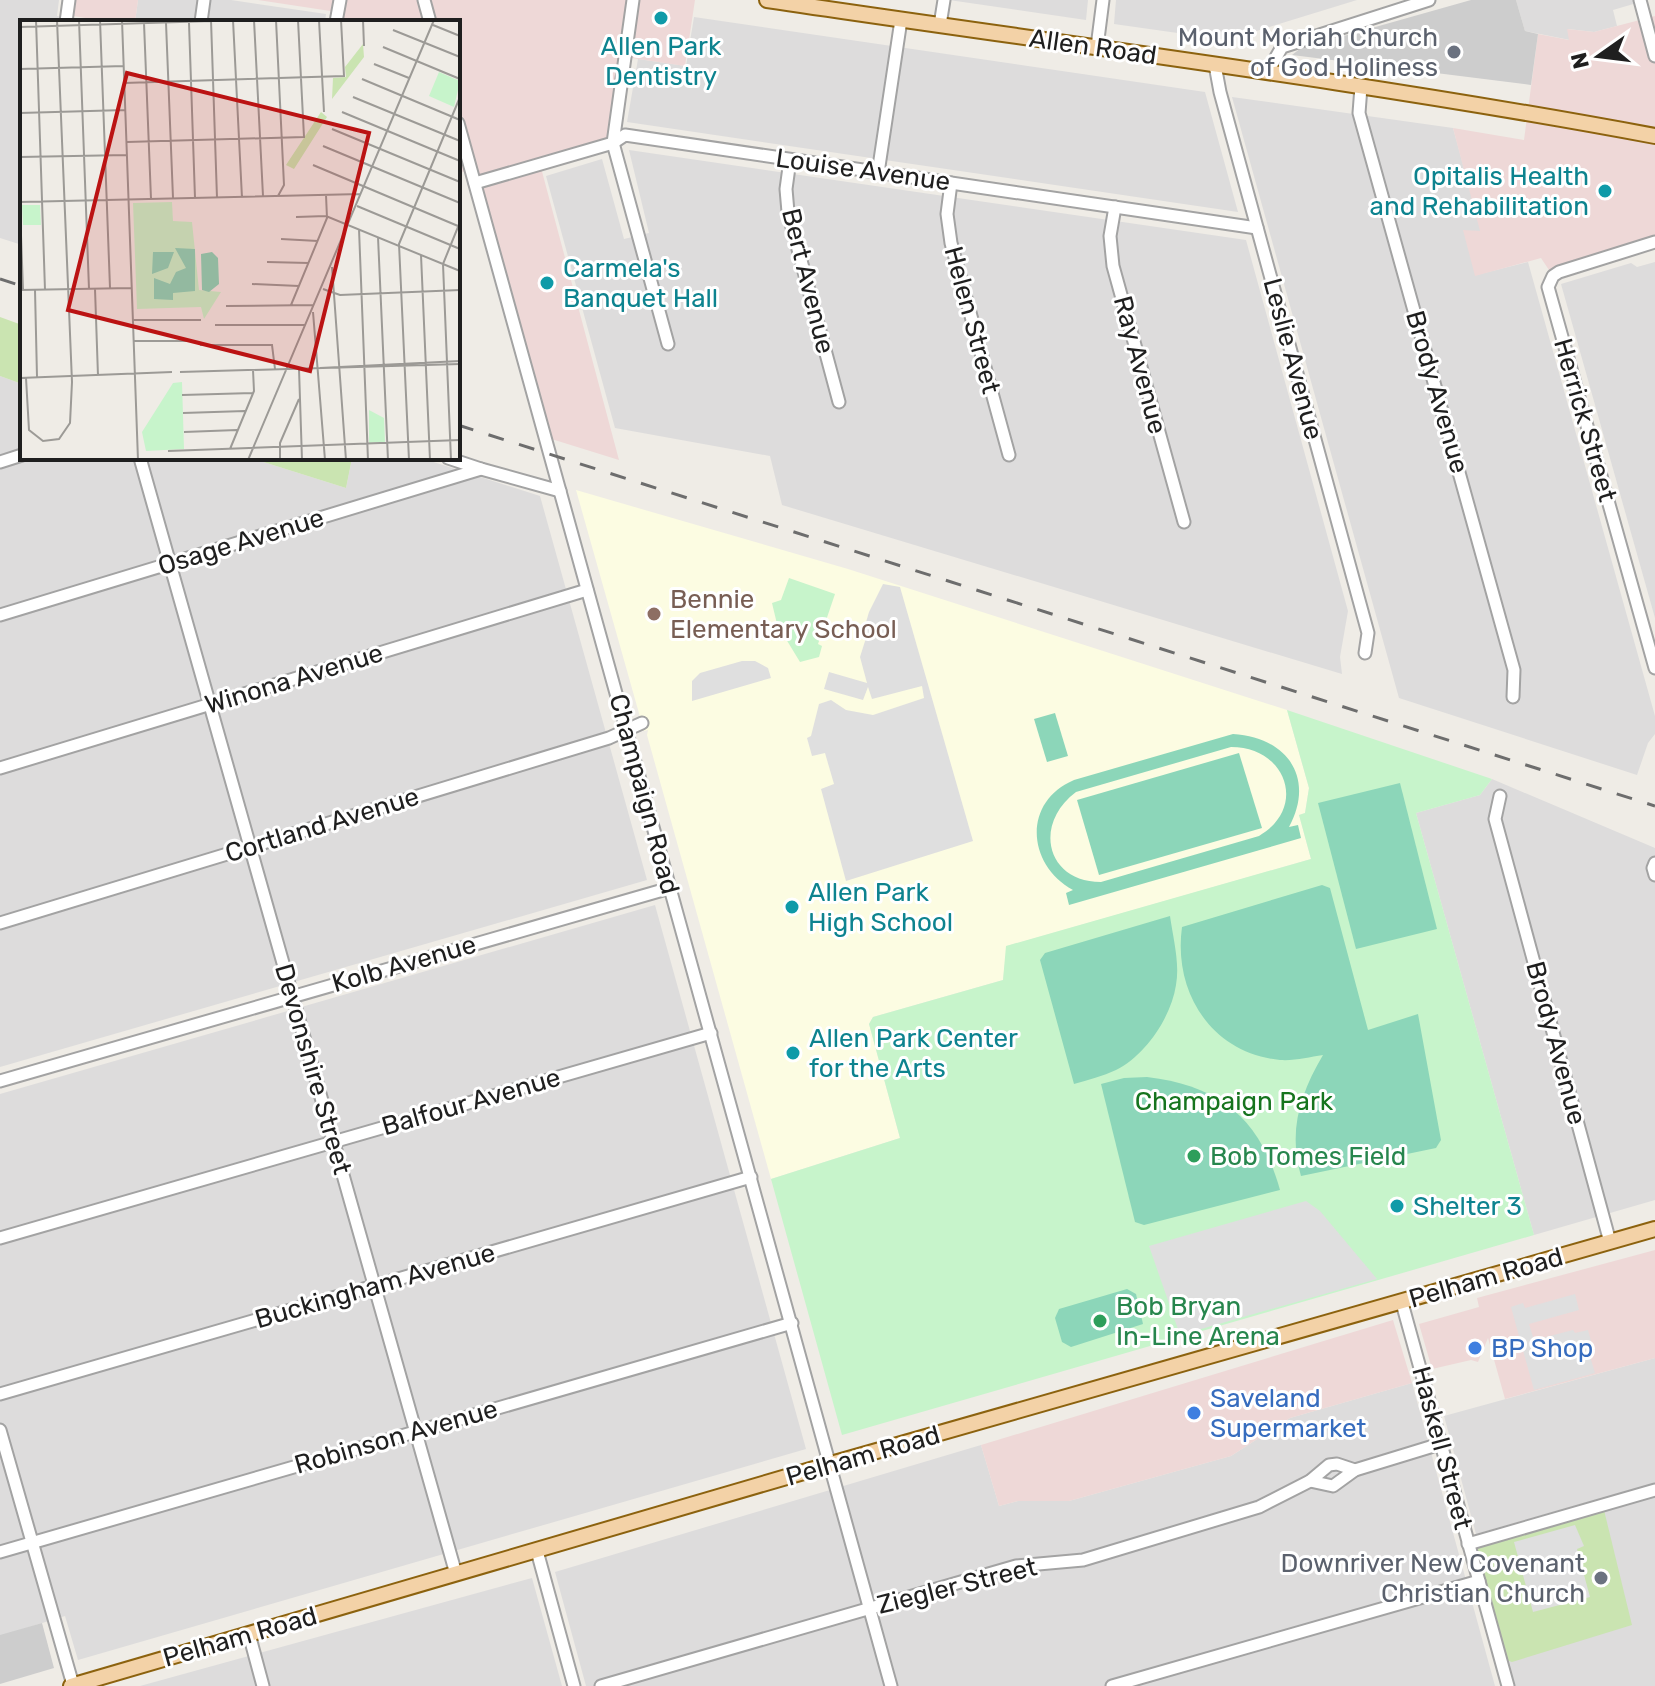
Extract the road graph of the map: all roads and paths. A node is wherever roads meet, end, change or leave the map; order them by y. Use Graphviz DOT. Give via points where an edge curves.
graph roads {
  1 [pos="69,0"];
  2 [pos="204,0"];
  3 [pos="340,0"];
  4 [pos="424,0"];
  5 [pos="633,0"];
  6 [pos="767,0"];
  7 [pos="944,0"];
  8 [pos="1103,0"];
  9 [pos="1429,0"];
  10 [pos="1640,0"];
  11 [pos="66,20"];
  12 [pos="201,20"];
  13 [pos="336,20"];
  14 [pos="429,20"];
  15 [pos="901,20"];
  16 [pos="940,25"];
  17 [pos="1097,47"];
  18 [pos="1655,56"];
  19 [pos="1215,65"];
  20 [pos="1267,73"];
  21 [pos="1361,87"];
  22 [pos="460,130"];
  23 [pos="1655,136"];
  24 [pos="613,143"];
  25 [pos="790,160"];
  26 [pos="878,173"];
  27 [pos="475,183"];
  28 [pos="951,183"];
  29 [pos="1115,207"];
  30 [pos="1257,228"];
  31 [pos="1655,242"];
  32 [pos="668,344"];
  33 [pos="839,402"];
  34 [pos="1009,455"];
  35 [pos="20,456"];
  36 [pos="141,460"];
  37 [pos="454,460"];
  38 [pos="0,462"];
  39 [pos="481,469"];
  40 [pos="560,491"];
  41 [pos="1184,522"];
  42 [pos="169,564"];
  43 [pos="587,590"];
  44 [pos="0,615"];
  45 [pos="1365,653"];
  46 [pos="1655,668"];
  47 [pos="1513,697"];
  48 [pos="209,704"];
  49 [pos="642,723"];
  50 [pos="627,730"];
  51 [pos="0,768"];
  52 [pos="1500,796"];
  53 [pos="249,847"];
  54 [pos="1655,863"];
  55 [pos="1655,875"];
  56 [pos="670,888"];
  57 [pos="0,923"];
  58 [pos="292,996"];
  59 [pos="711,1033"];
  60 [pos="0,1081"];
  61 [pos="333,1142"];
  62 [pos="751,1177"];
  63 [pos="1655,1229"];
  64 [pos="0,1238"];
  65 [pos="1610,1242"];
  66 [pos="375,1286"];
  67 [pos="1402,1303"];
  68 [pos="792,1323"];
  69 [pos="0,1394"];
  70 [pos="0,1430"];
  71 [pos="415,1432"];
  72 [pos="1440,1444"];
  73 [pos="831,1464"];
  74 [pos="1355,1470"];
  75 [pos="1310,1481"];
  76 [pos="1655,1490"];
  77 [pos="32,1543"];
  78 [pos="1468,1544"];
  79 [pos="537,1551"];
  80 [pos="0,1552"];
  81 [pos="456,1574"];
  82 [pos="1479,1581"];
  83 [pos="869,1608"];
  84 [pos="249,1634"];
  85 [pos="72,1686"];
  86 [pos="263,1686"];
  87 [pos="574,1686"];
  88 [pos="601,1686"];
  89 [pos="891,1686"];
  90 [pos="1112,1686"];
  91 [pos="1508,1686"];
  1 -- 11 [label="street"];
  2 -- 12 [label="street"];
  3 -- 13 [label="street"];
  4 -- 14 [label="street"];
  5 -- 24 [label="street"];
  6 -- 15 [label="main road, Allen Road"];
  7 -- 16 [label="street"];
  8 -- 17 [label="street"];
  9 -- 20 [label="street" via="1282,47"];
  10 -- 18 [label="street"];
  15 -- 16 [label="main road, Allen Road"];
  15 -- 26 [label="street"];
  16 -- 17 [label="main road, Allen Road"];
  17 -- 19 [label="main road, Allen Road"];
  19 -- 20 [label="main road, Allen Road"];
  19 -- 30 [label="street, Leslie Avenue"];
  20 -- 21 [label="main road, Allen Road"];
  21 -- 23 [label="main road, Allen Road"];
  21 -- 47 [label="street, Brody Avenue" via="1359,113 1514,670"];
  22 -- 27 [label="street, Champaign Road"];
  24 -- 25 [label="street, Louise Avenue" via="625,135"];
  24 -- 27 [label="street, Louise Avenue"];
  24 -- 32 [label="street"];
  25 -- 26 [label="street, Louise Avenue"];
  25 -- 33 [label="street, Bert Avenue" via="788,212"];
  26 -- 28 [label="street, Louise Avenue"];
  27 -- 40 [label="street, Champaign Road"];
  28 -- 29 [label="street, Louise Avenue"];
  28 -- 34 [label="street, Helen Street" via="951,243"];
  29 -- 30 [label="street, Louise Avenue"];
  29 -- 41 [label="street, Ray Avenue" via="1110,236 1113,266"];
  30 -- 45 [label="street, Leslie Avenue" via="1368,633"];
  31 -- 46 [label="street, Herrick Street" via="1559,272 1548,287"];
  35 -- 38 [label="street"];
  36 -- 42 [label="street, Devonshire Street"];
  37 -- 39 [label="street"];
  39 -- 40 [label="street"];
  39 -- 42 [label="street, Osage Avenue"];
  40 -- 43 [label="street, Champaign Road"];
  42 -- 44 [label="street, Osage Avenue"];
  42 -- 48 [label="street, Devonshire Street"];
  43 -- 48 [label="street, Winona Avenue"];
  43 -- 50 [label="street, Champaign Road"];
  48 -- 51 [label="street, Winona Avenue"];
  48 -- 53 [label="street, Devonshire Street"];
  49 -- 50 [label="street, Cortland Avenue"];
  50 -- 53 [label="street, Cortland Avenue"];
  50 -- 56 [label="street, Champaign Road"];
  52 -- 65 [label="street, Brody Avenue" via="1495,819"];
  53 -- 57 [label="street, Cortland Avenue"];
  53 -- 58 [label="street, Devonshire Street"];
  54 -- 55 [label="street"];
  56 -- 58 [label="street, Kolb Avenue"];
  56 -- 59 [label="street, Champaign Road"];
  58 -- 60 [label="street, Kolb Avenue"];
  58 -- 61 [label="street, Devonshire Street"];
  59 -- 61 [label="street, Balfour Avenue"];
  59 -- 62 [label="street, Champaign Road"];
  61 -- 64 [label="street, Balfour Avenue"];
  61 -- 66 [label="street, Devonshire Street"];
  62 -- 66 [label="street, Buckingham Avenue"];
  62 -- 68 [label="street, Champaign Road"];
  63 -- 65 [label="main road, Pelham Road"];
  65 -- 67 [label="main road, Pelham Road"];
  66 -- 69 [label="street, Buckingham Avenue"];
  66 -- 71 [label="street, Devonshire Street"];
  67 -- 72 [label="street, Haskell Street"];
  67 -- 73 [label="main road, Pelham Road"];
  68 -- 71 [label="street, Robinson Avenue"];
  68 -- 73 [label="street, Champaign Road"];
  70 -- 77 [label="street"];
  71 -- 77 [label="street, Robinson Avenue"];
  71 -- 81 [label="street, Devonshire Street"];
  72 -- 74 [label="street, Ziegler Street"];
  72 -- 78 [label="street, Haskell Street"];
  73 -- 79 [label="main road, Pelham Road"];
  73 -- 83 [label="street, Champaign Road"];
  74 -- 75 [label="street, Ziegler Street" via="1333,1486"];
  74 -- 75 [label="street, Ziegler Street" via="1329,1465"];
  75 -- 83 [label="street, Ziegler Street" via="1259,1507 1083,1560 1016,1566"];
  76 -- 78 [label="street"];
  77 -- 80 [label="street, Robinson Avenue"];
  77 -- 85 [label="street"];
  78 -- 82 [label="street, Haskell Street"];
  79 -- 81 [label="main road, Pelham Road"];
  79 -- 87 [label="street"];
  81 -- 84 [label="main road, Pelham Road"];
  82 -- 90 [label="street"];
  82 -- 91 [label="street, Haskell Street"];
  83 -- 88 [label="street, Ziegler Street"];
  83 -- 89 [label="street, Champaign Road"];
  84 -- 85 [label="main road, Pelham Road"];
  84 -- 86 [label="street"];
}
